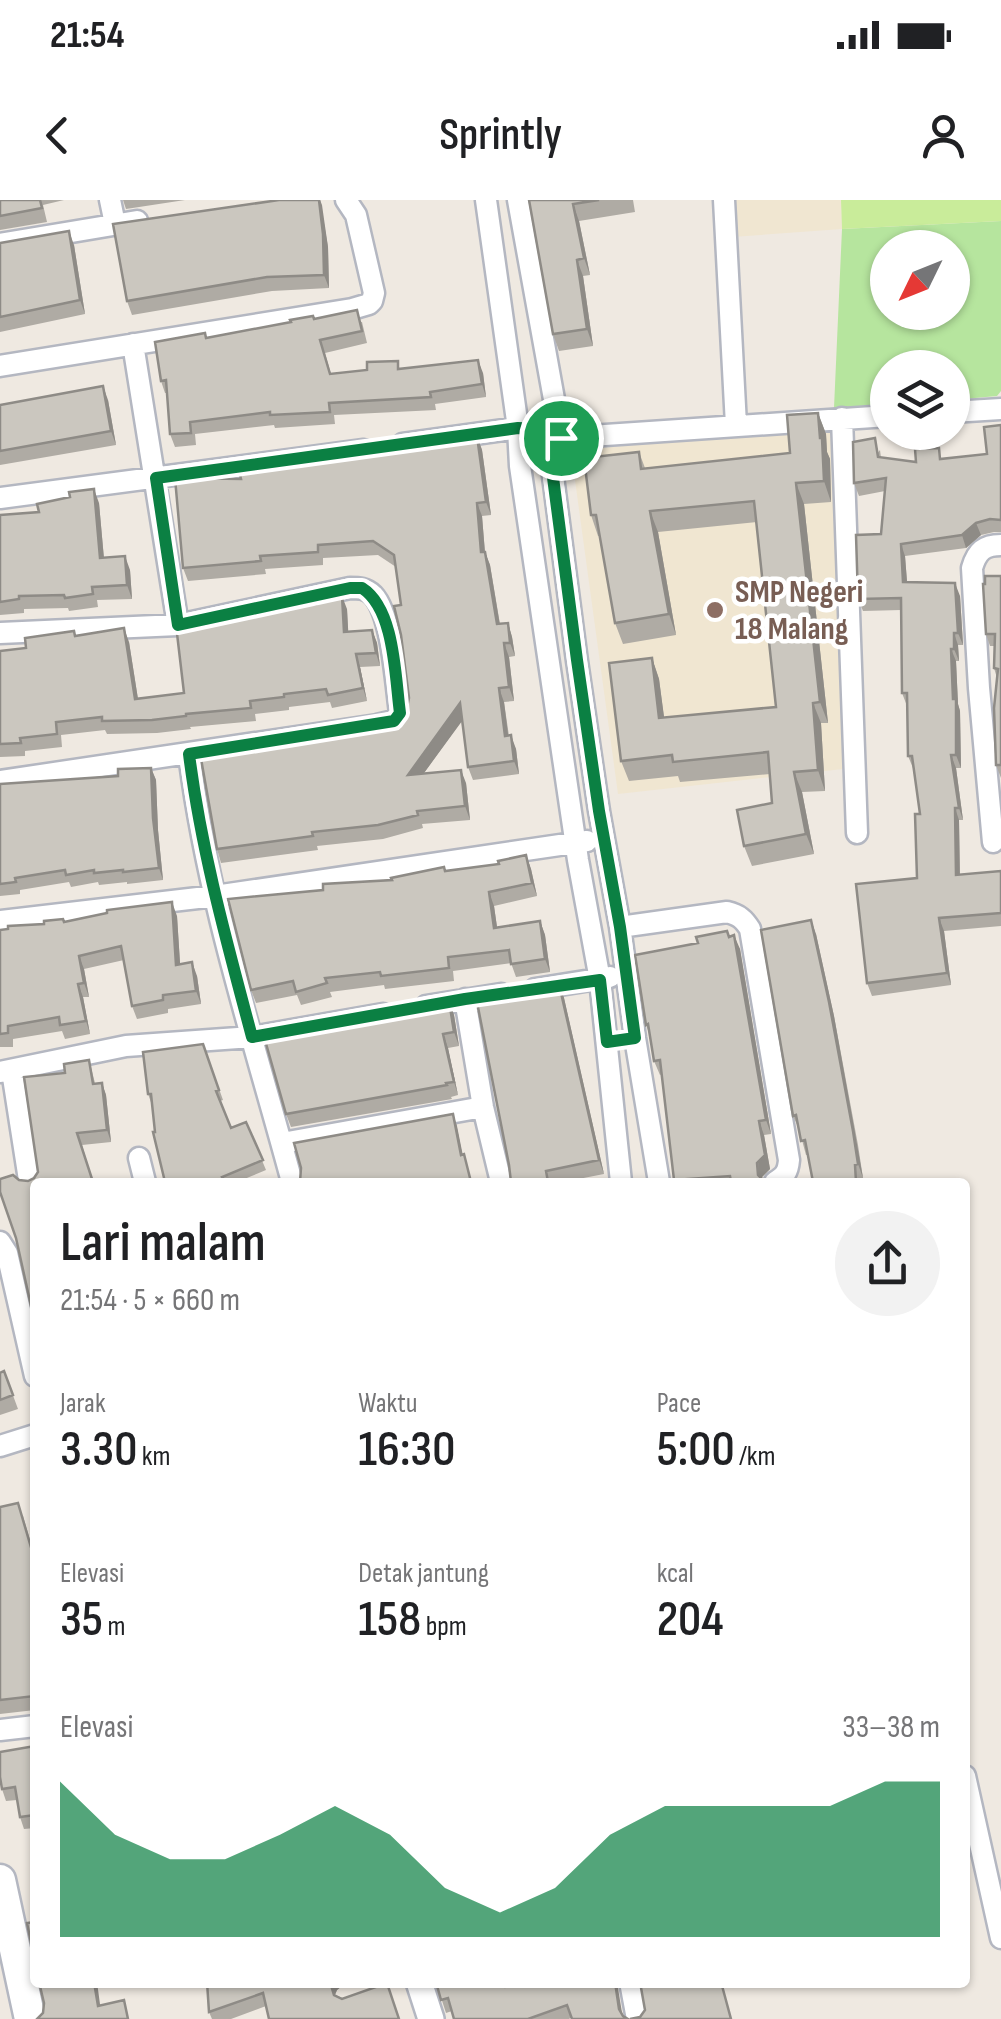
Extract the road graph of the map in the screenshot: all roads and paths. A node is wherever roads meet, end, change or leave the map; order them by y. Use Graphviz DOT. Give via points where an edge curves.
graph roads {
  1 [pos="110,200"];
  2 [pos="346,200"];
  3 [pos="486,200"];
  4 [pos="518,200"];
  5 [pos="724,200"];
  6 [pos="152,219"];
  7 [pos="115,224"];
  8 [pos="0,244"];
  9 [pos="134,344"];
  10 [pos="0,366"];
  11 [pos="1001,409"];
  12 [pos="970,411"];
  13 [pos="870,417"];
  14 [pos="842,418"];
  15 [pos="736,425"];
  16 [pos="518,428"];
  17 [pos="561,438"];
  18 [pos="156,478"];
  19 [pos="0,498"];
  20 [pos="1001,545"];
  21 [pos="178,625"];
  22 [pos="0,634"];
  23 [pos="189,754"];
  24 [pos="0,781"];
  25 [pos="858,832"];
  26 [pos="604,839"];
  27 [pos="993,842"];
  28 [pos="577,843"];
  29 [pos="215,896"];
  30 [pos="0,921"];
  31 [pos="620,927"];
  32 [pos="626,973"];
  33 [pos="600,980"];
  34 [pos="465,999"];
  35 [pos="252,1037"];
  36 [pos="635,1038"];
  37 [pos="607,1042"];
  38 [pos="6,1071"];
  39 [pos="483,1107"];
  40 [pos="282,1142"];
  41 [pos="138,1158"];
  42 [pos="143,1178"];
  43 [pos="291,1178"];
  44 [pos="500,1178"];
  45 [pos="621,1178"];
  46 [pos="658,1178"];
  47 [pos="783,1178"];
  48 [pos="29,1180"];
  49 [pos="0,1242"];
  50 [pos="30,1354"];
  51 [pos="30,1437"];
  52 [pos="0,1446"];
  53 [pos="30,1727"];
  54 [pos="0,1730"];
  55 [pos="970,1798"];
  56 [pos="0,1880"];
  57 [pos="1001,1938"];
  58 [pos="8,1964"];
  59 [pos="421,1988"];
  60 [pos="631,1988"];
  61 [pos="30,2019"];
  62 [pos="431,2019"];
  63 [pos="637,2019"];
  1 -- 7 [label="street"];
  2 -- 9 [label="street" via="373,284 368,304"];
  3 -- 16 [label="street"];
  4 -- 17 [label="street"];
  5 -- 15 [label="street"];
  6 -- 7 [label="street"];
  7 -- 8 [label="street"];
  9 -- 10 [label="street"];
  9 -- 18 [label="street"];
  11 -- 12 [label="street"];
  13 -- 14 [label="street"];
  14 -- 15 [label="street"];
  14 -- 25 [label="street"];
  15 -- 17 [label="street"];
  16 -- 17 [label="street"];
  16 -- 18 [label="street"];
  16 -- 28 [label="street"];
  17 -- 26 [label="street" via="552,470"];
  18 -- 19 [label="street"];
  18 -- 21 [label="street"];
  20 -- 27 [label="street" via="981,550 972,568"];
  21 -- 22 [label="street"];
  21 -- 23 [label="street" via="362,588 384,616 400,713 377,725"];
  23 -- 24 [label="street"];
  23 -- 29 [label="street"];
  26 -- 28 [label="street"];
  26 -- 31 [label="street"];
  28 -- 29 [label="street"];
  28 -- 33 [label="street"];
  29 -- 30 [label="street"];
  29 -- 35 [label="street"];
  31 -- 32 [label="street"];
  31 -- 47 [label="street" via="727,912 750,929 788,1160"];
  32 -- 33 [label="street"];
  32 -- 36 [label="street"];
  33 -- 34 [label="street"];
  33 -- 37 [label="street"];
  34 -- 35 [label="street"];
  34 -- 39 [label="street"];
  35 -- 38 [label="street" via="126,1046"];
  35 -- 40 [label="street"];
  36 -- 37 [label="street"];
  36 -- 46 [label="street"];
  37 -- 45 [label="street"];
  38 -- 48 [label="street"];
  39 -- 40 [label="street"];
  39 -- 44 [label="street"];
  40 -- 43 [label="street"];
  41 -- 42 [label="street"];
  49 -- 50 [label="street"];
  51 -- 52 [label="street"];
  53 -- 54 [label="street"];
  55 -- 57 [label="street"];
  56 -- 58 [label="main road"];
  58 -- 61 [label="main road"];
  59 -- 62 [label="street"];
  60 -- 63 [label="street"];
}
